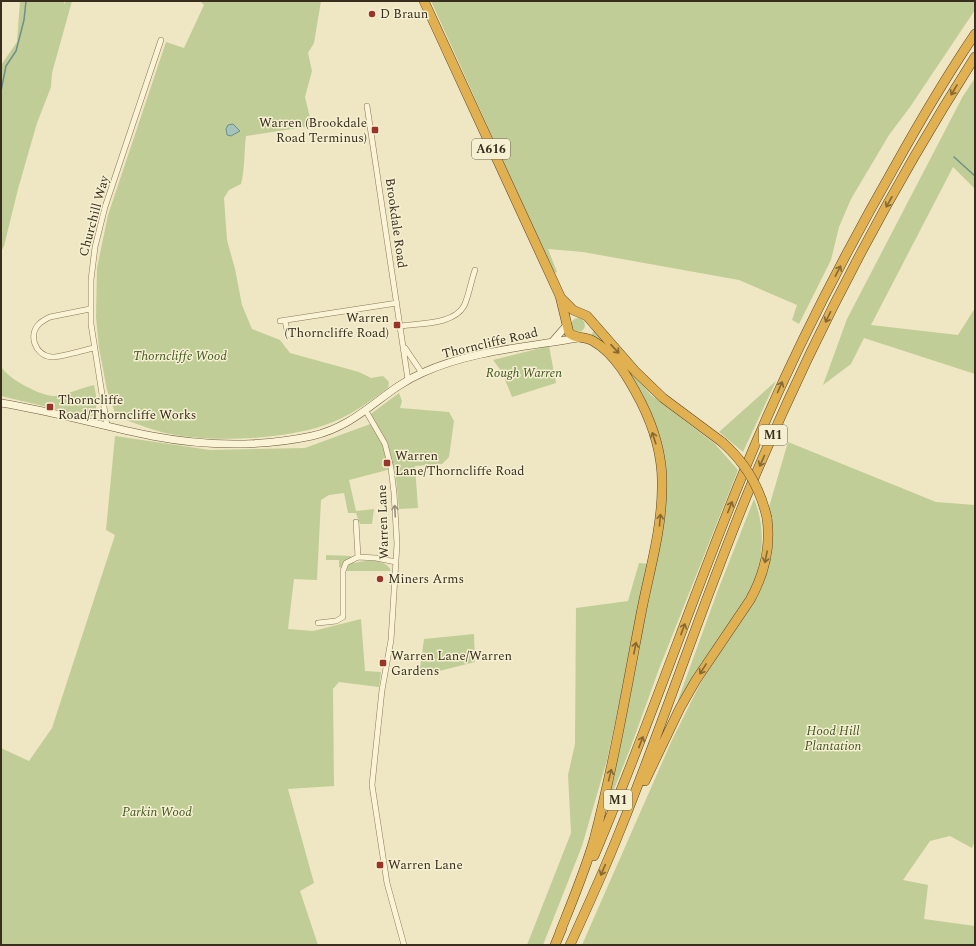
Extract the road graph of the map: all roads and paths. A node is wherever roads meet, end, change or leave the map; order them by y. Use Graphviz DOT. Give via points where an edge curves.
graph roads {
  1 [pos="424,1"];
  2 [pos="975,34"];
  3 [pos="161,40"];
  4 [pos="975,57"];
  5 [pos="368,106"];
  6 [pos="475,270"];
  7 [pos="560,296"];
  8 [pos="397,303"];
  9 [pos="90,309"];
  10 [pos="579,313"];
  11 [pos="590,319"];
  12 [pos="567,324"];
  13 [pos="401,326"];
  14 [pos="288,335"];
  15 [pos="580,337"];
  16 [pos="552,341"];
  17 [pos="403,344"];
  18 [pos="94,348"];
  19 [pos="422,373"];
  20 [pos="408,380"];
  21 [pos="1,403"];
  22 [pos="366,411"];
  23 [pos="107,426"];
  24 [pos="356,522"];
  25 [pos="358,557"];
  26 [pos="396,562"];
  27 [pos="318,623"];
  28 [pos="619,834"];
  29 [pos="560,932"];
  30 [pos="404,945"];
  31 [pos="554,945"];
  32 [pos="570,945"];
  1 -- 7 [label="highway, A616"];
  29 -- 2 [label="highway, M1, one-way" via="632,766 706,567 782,384 829,287 877,197"];
  3 -- 9 [label="street, Churchill Way" via="105,207 95,247"];
  4 -- 28 [label="highway, M1, one-way" via="913,158 870,236 782,415 749,491"];
  5 -- 8 [label="street, Brookdale Road"];
  6 -- 13 [label="street" via="464,305 455,316"];
  7 -- 10 [label="highway, A616" via="569,307"];
  7 -- 12 [label="highway, A616"];
  8 -- 13 [label="street, Brookdale Road"];
  8 -- 14 [label="street" via="283,320"];
  9 -- 18 [label="street, Churchill Way"];
  9 -- 18 [label="street" via="50,317 41,322 35,329 34,342 41,353 51,357"];
  10 -- 11 [label="highway, A616"];
  10 -- 12 [label="highway" via="571,316"];
  11 -- 15 [label="highway" via="591,329"];
  11 -- 28 [label="highway, M1, one-way, bridge" via="601,334 663,398 737,456 750,472 767,518 767,549 757,587 680,708"];
  12 -- 15 [label="highway, A616" via="569,333"];
  12 -- 16 [label="street, Thorncliffe Road"];
  13 -- 17 [label="street, Brookdale Road"];
  15 -- 16 [label="street, Thorncliffe Road"];
  29 -- 15 [label="highway, M1, one-way" via="593,842 613,761 659,530 662,486 656,444 641,403 625,375 607,352 594,341"];
  16 -- 19 [label="street, Thorncliffe Road" via="460,359"];
  17 -- 19 [label="street, Brookdale Road"];
  17 -- 20 [label="street, Brookdale Road"];
  18 -- 23 [label="street, Churchill Way"];
  19 -- 20 [label="street, Thorncliffe Road"];
  20 -- 22 [label="street, Thorncliffe Road"];
  21 -- 23 [label="street, Thorncliffe Road"];
  22 -- 23 [label="street, Thorncliffe Road" via="335,429 313,435 243,443 153,437"];
  26 -- 22 [label="street, Warren Lane, one-way" via="391,468 385,444"];
  24 -- 25 [label="street"];
  25 -- 26 [label="street"];
  25 -- 27 [label="street" via="349,560 343,567 343,617 336,621"];
  26 -- 30 [label="street, Warren Lane" via="391,640 382,690 372,785 388,883"];
  28 -- 32 [label="highway, M1, one-way"];
  29 -- 31 [label="highway, M1"];
}
